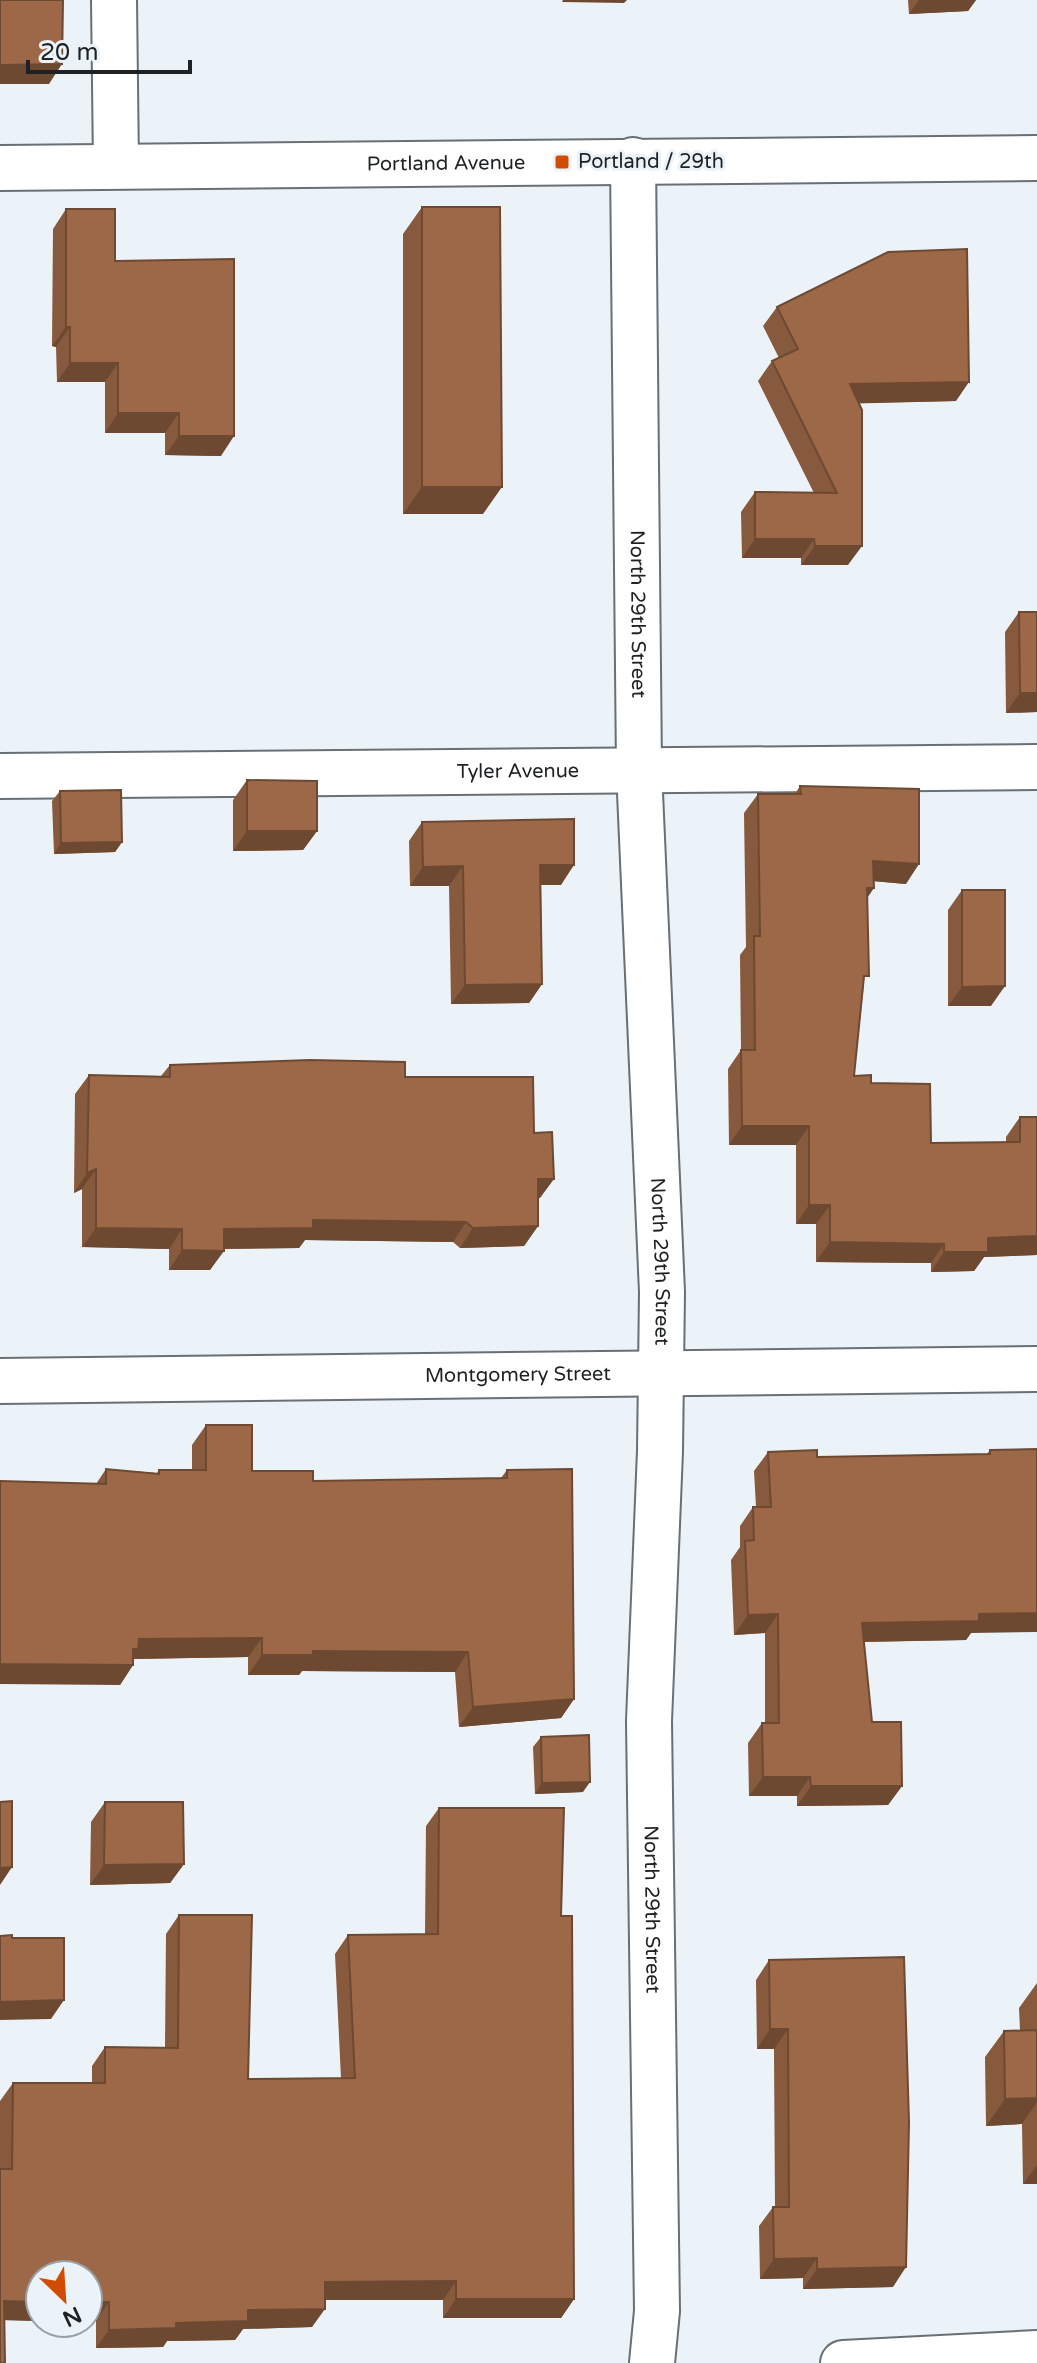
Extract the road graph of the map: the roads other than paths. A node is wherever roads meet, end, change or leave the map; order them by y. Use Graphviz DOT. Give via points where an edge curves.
graph roads {
  1 [pos="114,0"];
  2 [pos="1037,158"];
  3 [pos="633,160"];
  4 [pos="116,166"];
  5 [pos="0,168"];
  6 [pos="1037,767"];
  7 [pos="639,770"];
  8 [pos="0,776"];
  9 [pos="1037,1369"];
  10 [pos="662,1374"];
  11 [pos="0,1381"];
  12 [pos="1037,2353"];
  13 [pos="652,2363"];
  14 [pos="843,2363"];
  1 -- 4 [label="street"];
  2 -- 3 [label="street, Portland Avenue"];
  3 -- 4 [label="street, Portland Avenue"];
  3 -- 7 [label="street, North 29th Street"];
  4 -- 5 [label="street, Portland Avenue"];
  6 -- 7 [label="street, Tyler Avenue"];
  7 -- 8 [label="street, Tyler Avenue"];
  7 -- 10 [label="street, North 29th Street"];
  9 -- 10 [label="street, Montgomery Street"];
  10 -- 11 [label="street, Montgomery Street"];
  10 -- 13 [label="street, North 29th Street" via="649,1721 657,2311"];
  12 -- 14 [label="street"];
}
